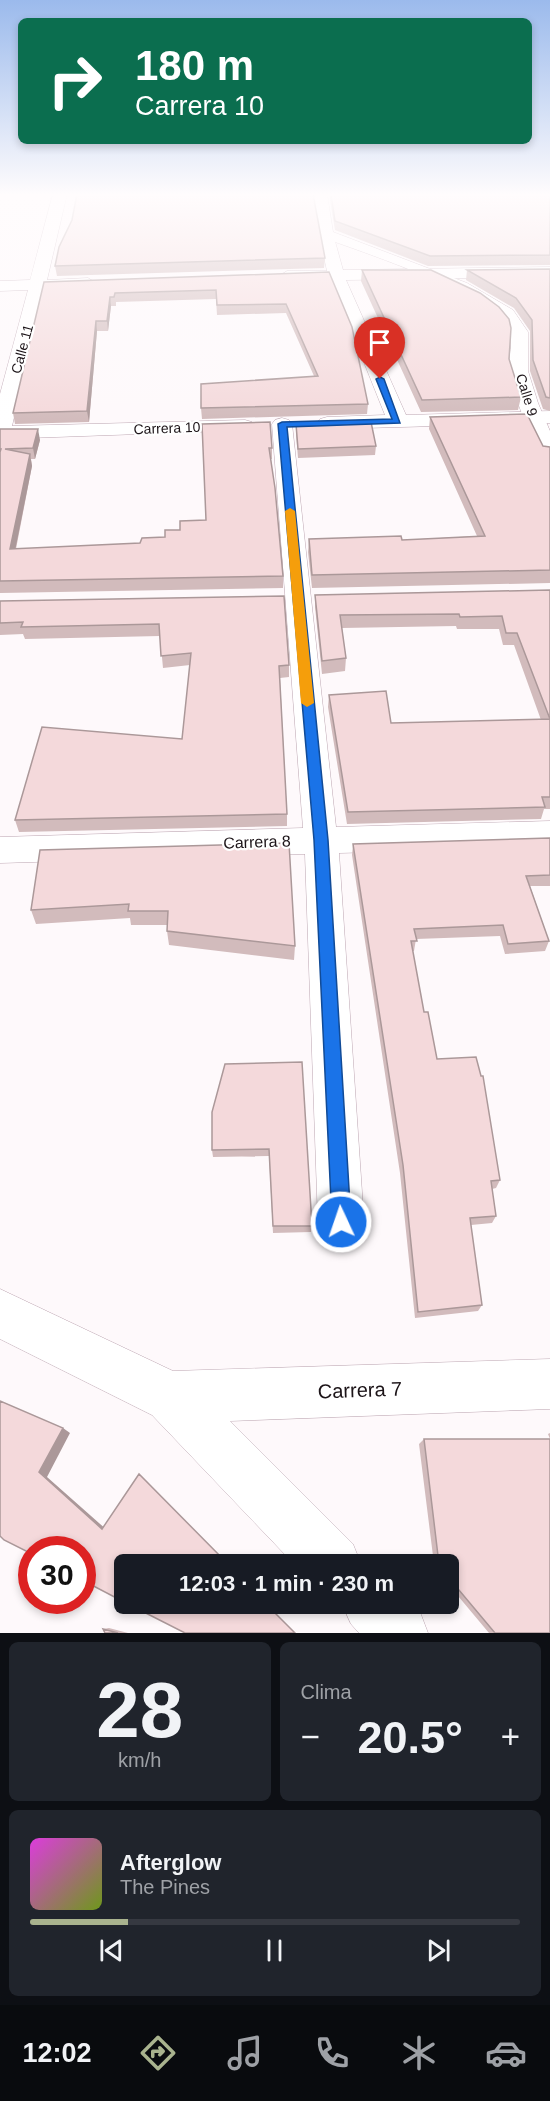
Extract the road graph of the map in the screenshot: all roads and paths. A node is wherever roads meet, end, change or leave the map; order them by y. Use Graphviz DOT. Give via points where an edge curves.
graph roads {
  1 [pos="42,270"];
  2 [pos="335,270"];
  3 [pos="422,270"];
  4 [pos="550,272"];
  5 [pos="336,274"];
  6 [pos="435,275"];
  7 [pos="277,276"];
  8 [pos="98,283"];
  9 [pos="39,285"];
  10 [pos="0,286"];
  11 [pos="541,417"];
  12 [pos="398,421"];
  13 [pos="282,424"];
  14 [pos="0,433"];
  15 [pos="550,452"];
  16 [pos="550,834"];
  17 [pos="321,840"];
  18 [pos="0,850"];
  19 [pos="341,1222"];
  20 [pos="0,1313"];
  21 [pos="550,1384"];
  22 [pos="170,1397"];
  23 [pos="323,1554"];
  24 [pos="381,1614"];
  25 [pos="399,1633"];
  1 -- 9 [label="street, Calle 11"];
  2 -- 5 [label="street"];
  3 -- 6 [label="street, Calle 9"];
  4 -- 6 [label="street"];
  5 -- 6 [label="street"];
  5 -- 7 [label="street"];
  5 -- 12 [label="street"];
  6 -- 11 [label="street, Calle 9" via="497,305 517,324 518,370"];
  8 -- 9 [label="street"];
  9 -- 10 [label="street"];
  9 -- 14 [label="street, Calle 11"];
  11 -- 12 [label="street, Carrera 10"];
  11 -- 15 [label="street, Calle 9"];
  12 -- 13 [label="street, Carrera 10"];
  13 -- 14 [label="street, Carrera 10"];
  13 -- 17 [label="street"];
  16 -- 17 [label="street, Carrera 8"];
  17 -- 18 [label="street, Carrera 8"];
  17 -- 19 [label="street"];
  20 -- 22 [label="street"];
  21 -- 22 [label="street, Carrera 7"];
  22 -- 23 [label="street"];
  24 -- 25 [label="street"];
}
